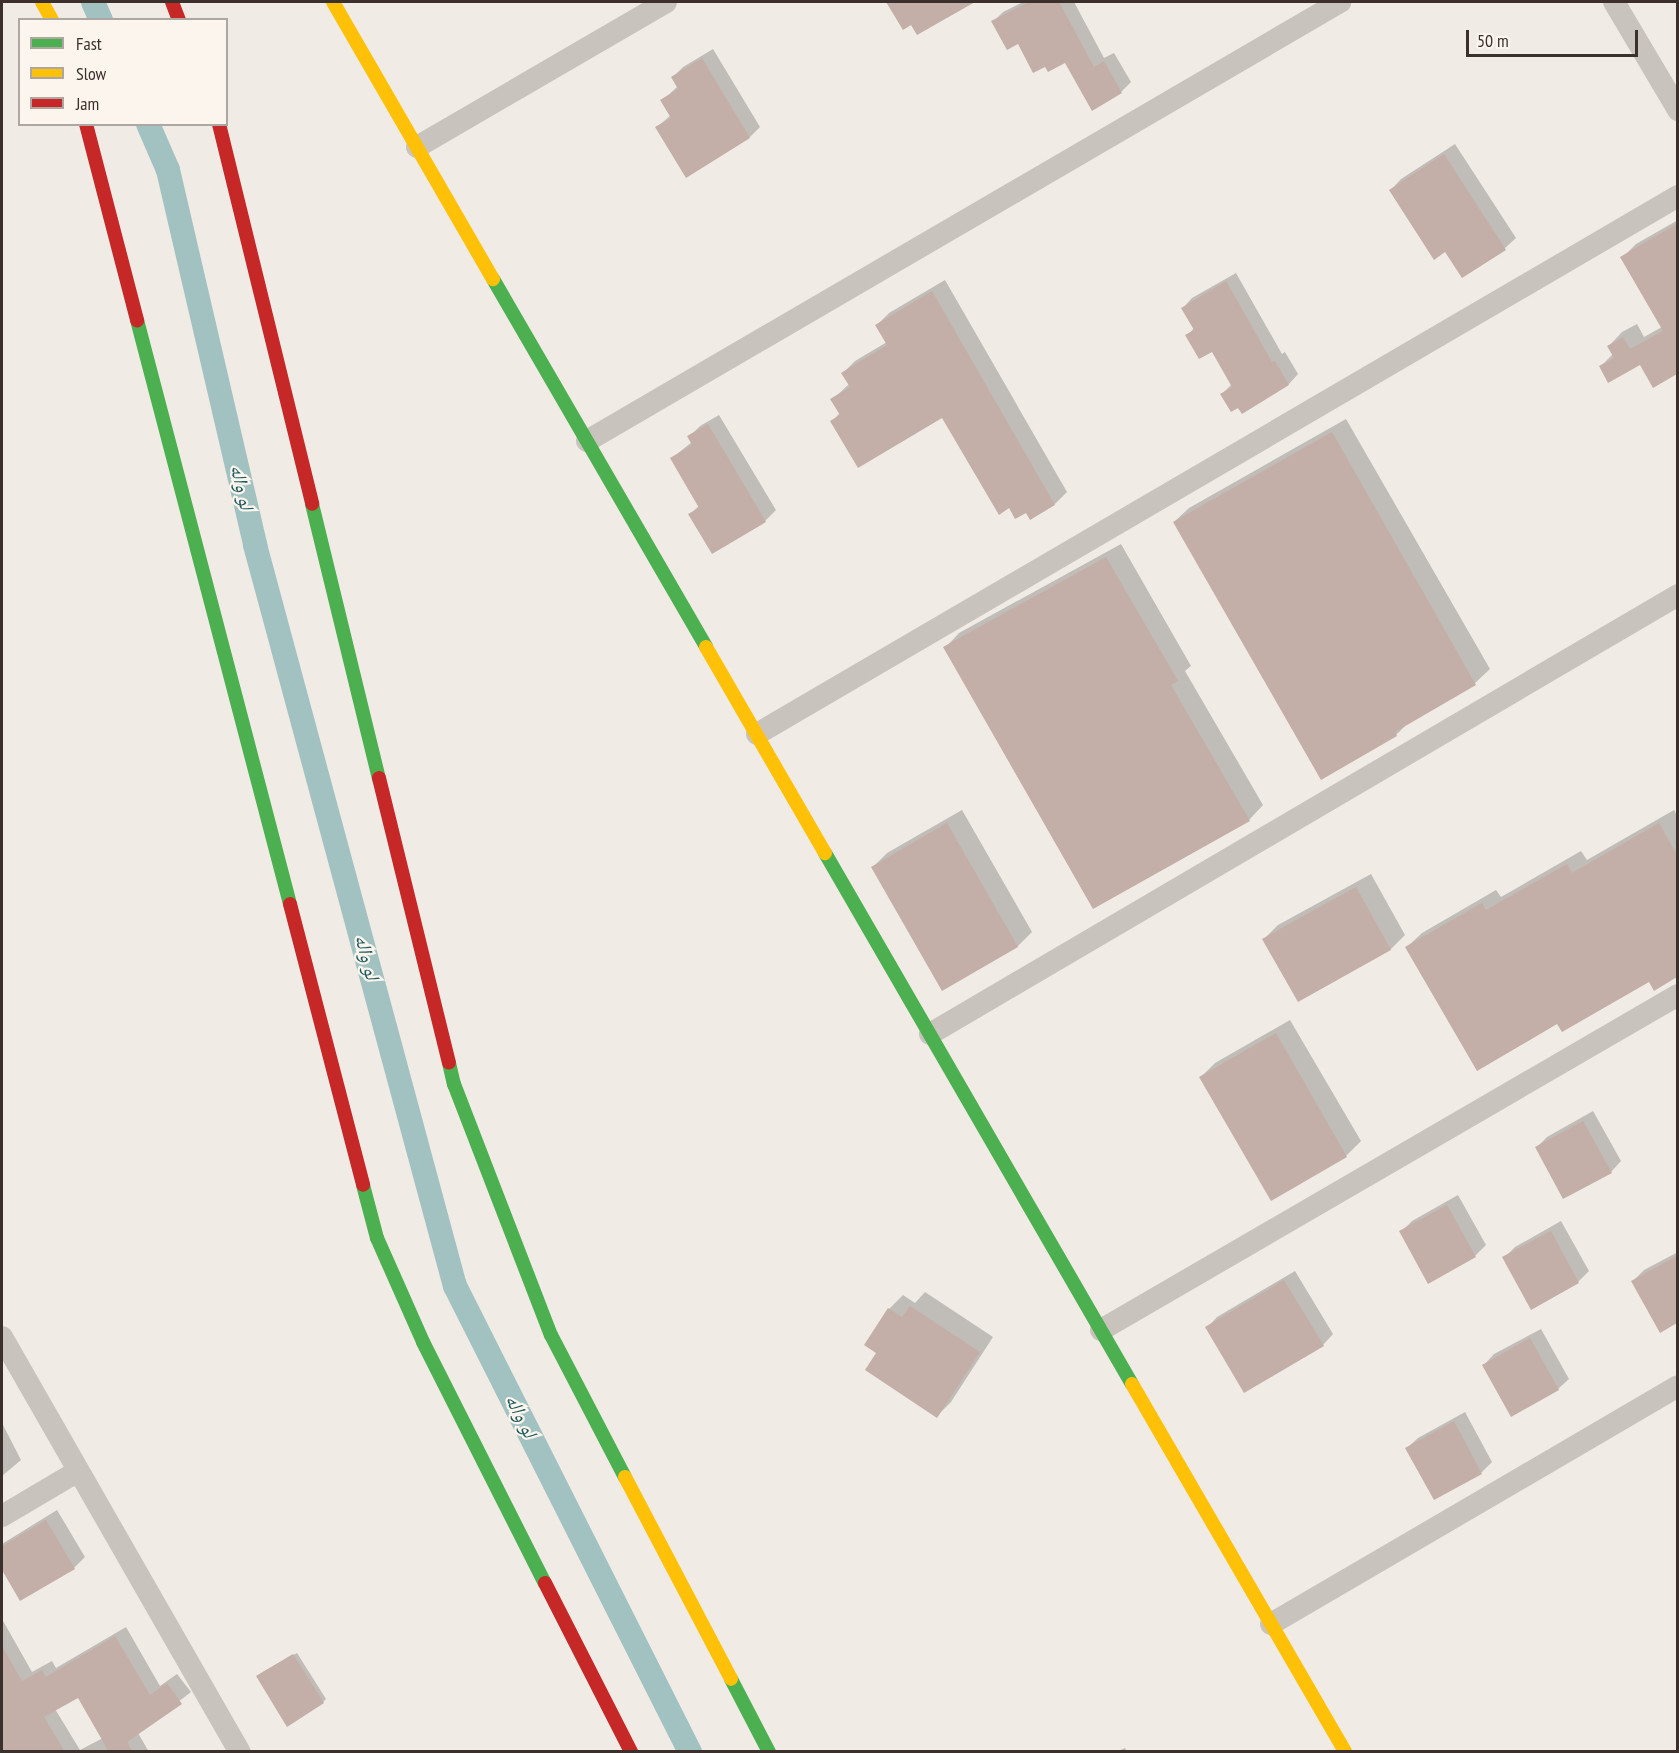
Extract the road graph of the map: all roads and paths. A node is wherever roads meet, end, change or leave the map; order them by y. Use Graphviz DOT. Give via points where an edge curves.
graph roads {
  1 [pos="42,2"];
  2 [pos="172,2"];
  3 [pos="333,2"];
  4 [pos="666,2"];
  5 [pos="1340,2"];
  6 [pos="1614,2"];
  7 [pos="51,18"];
  8 [pos="177,18"];
  9 [pos="1677,110"];
  10 [pos="87,126"];
  11 [pos="219,126"];
  12 [pos="417,147"];
  13 [pos="1677,196"];
  14 [pos="587,441"];
  15 [pos="1677,596"];
  16 [pos="757,734"];
  17 [pos="1677,995"];
  18 [pos="930,1034"];
  19 [pos="1101,1330"];
  20 [pos="2,1337"];
  21 [pos="1677,1386"];
  22 [pos="78,1471"];
  23 [pos="2,1516"];
  24 [pos="1271,1624"];
  25 [pos="240,1752"];
  26 [pos="631,1752"];
  27 [pos="769,1752"];
  28 [pos="1345,1752"];
  1 -- 7 [label="street"];
  2 -- 8 [label="street"];
  3 -- 12 [label="street"];
  4 -- 12 [label="street"];
  5 -- 14 [label="street"];
  6 -- 9 [label="street"];
  10 -- 26 [label="street" via="377,1238 423,1342"];
  11 -- 27 [label="street" via="454,1084 552,1335"];
  12 -- 14 [label="street"];
  13 -- 16 [label="street"];
  14 -- 16 [label="street"];
  15 -- 18 [label="street"];
  16 -- 18 [label="street"];
  17 -- 19 [label="street"];
  18 -- 19 [label="street"];
  19 -- 24 [label="street"];
  20 -- 22 [label="street"];
  21 -- 24 [label="street"];
  22 -- 23 [label="street"];
  22 -- 25 [label="street"];
  24 -- 28 [label="street"];
}
